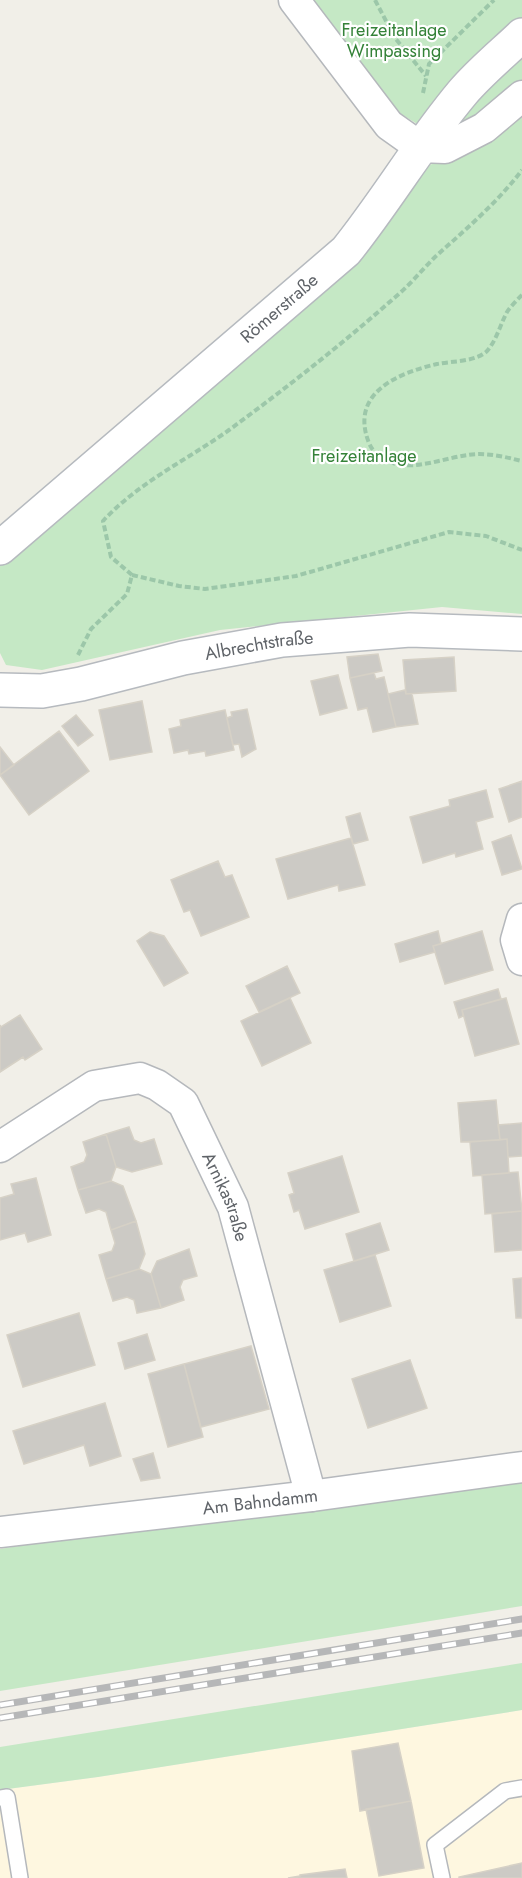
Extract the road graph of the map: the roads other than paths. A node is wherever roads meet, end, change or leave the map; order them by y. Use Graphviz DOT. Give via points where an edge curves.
graph roads {
  1 [pos="294,0"];
  2 [pos="522,35"];
  3 [pos="522,96"];
  4 [pos="420,147"];
  5 [pos="0,548"];
  6 [pos="522,634"];
  7 [pos="0,690"];
  8 [pos="522,920"];
  9 [pos="522,960"];
  10 [pos="0,1147"];
  11 [pos="522,1467"];
  12 [pos="311,1497"];
  13 [pos="0,1532"];
  14 [pos="522,1788"];
  15 [pos="0,1798"];
  16 [pos="20,1878"];
  17 [pos="442,1878"];
  1 -- 4 [label="street" via="389,124"];
  2 -- 4 [label="main road, Römerstraße" via="464,91"];
  3 -- 4 [label="street" via="484,128 445,148"];
  4 -- 5 [label="main road, Römerstraße" via="379,210 346,251"];
  6 -- 7 [label="main road, Albrechtstraße" via="410,630 282,640 42,691"];
  8 -- 9 [label="street" via="516,940"];
  10 -- 12 [label="street, Arnikastraße" via="94,1086 140,1078 183,1103 233,1207"];
  11 -- 12 [label="street, Am Bahndamm"];
  12 -- 13 [label="street, Am Bahndamm"];
  14 -- 17 [label="lane" via="505,1791 435,1845"];
  15 -- 16 [label="lane" via="7,1797"];
}
